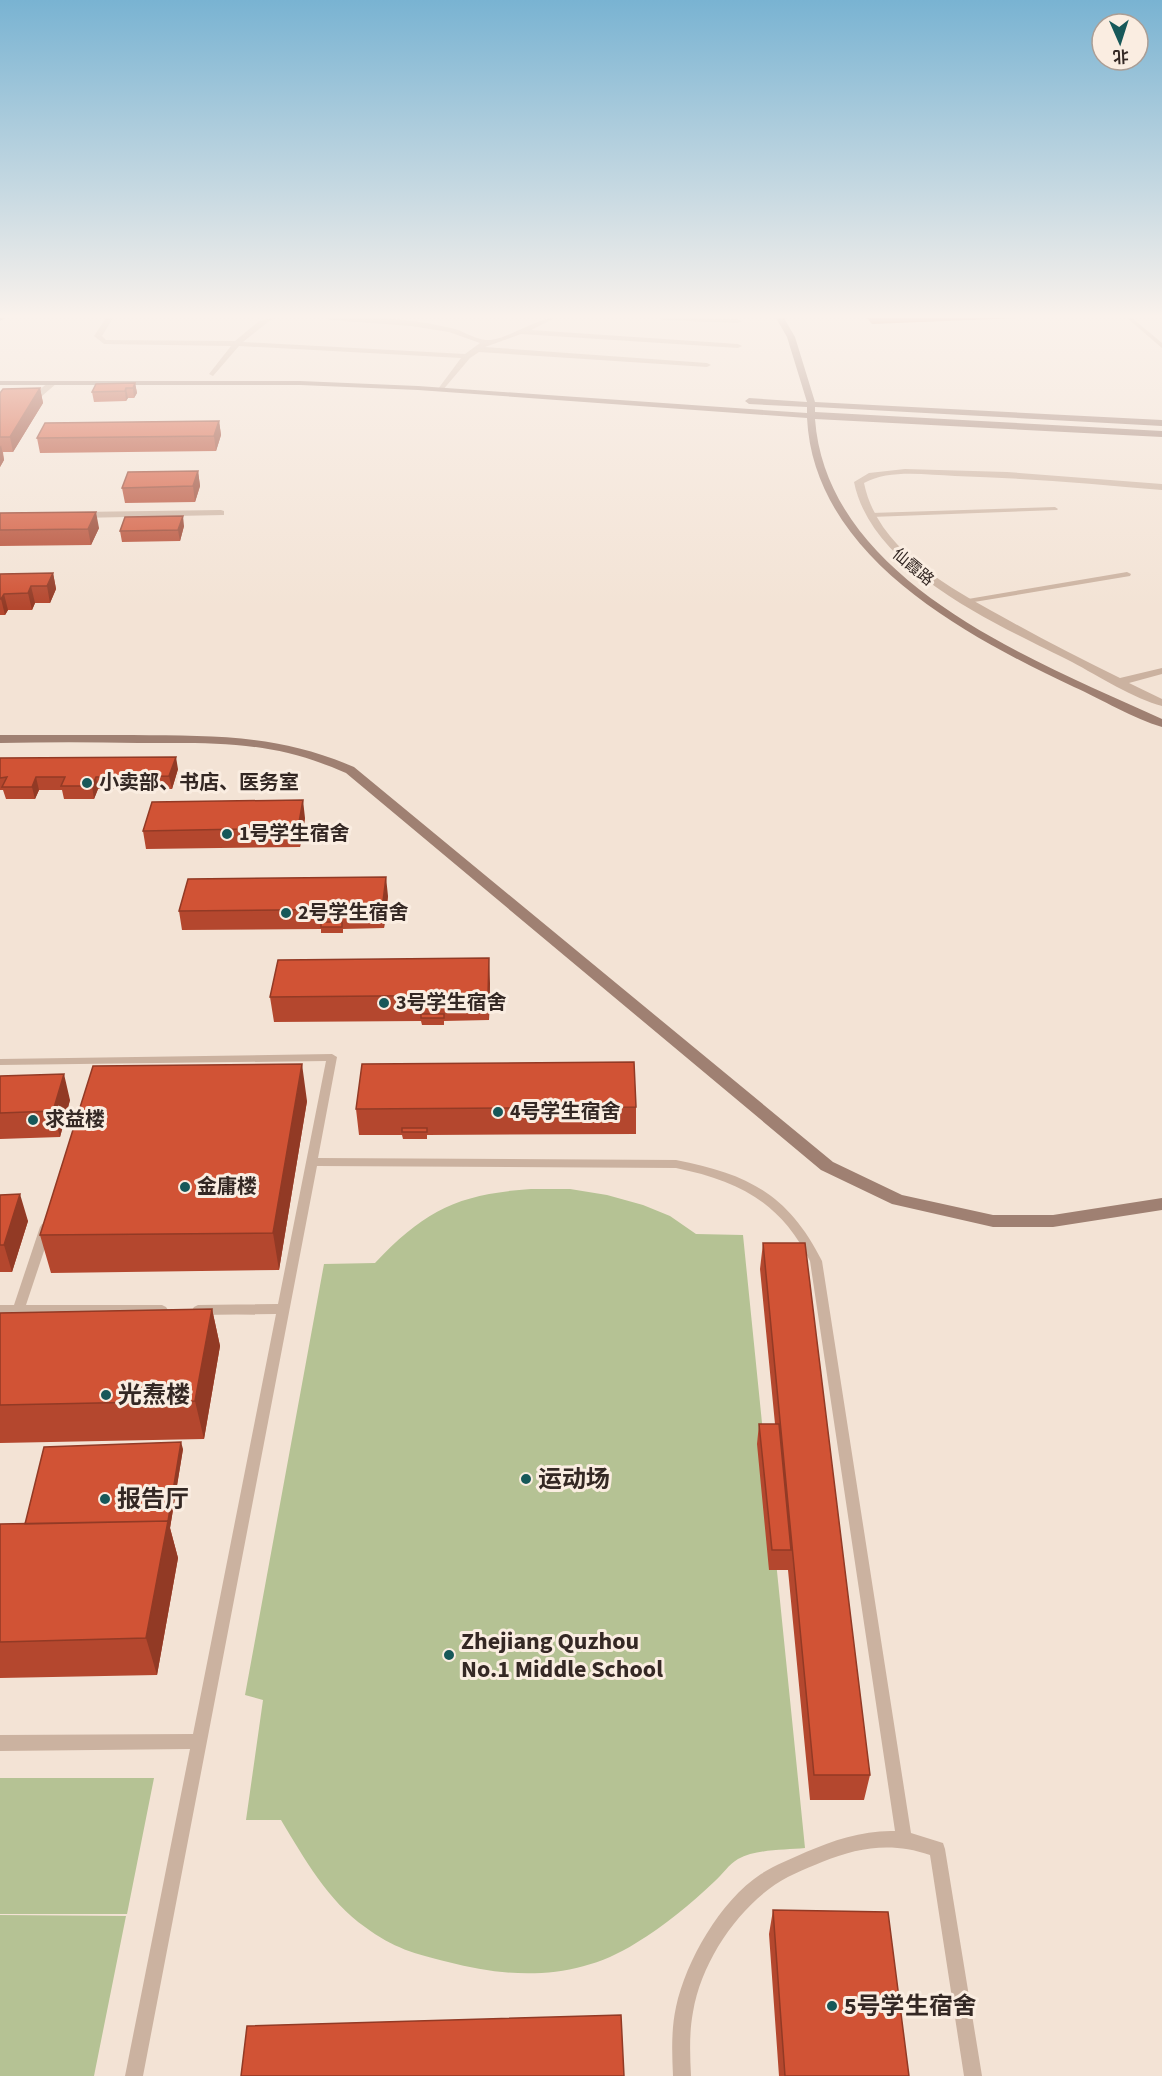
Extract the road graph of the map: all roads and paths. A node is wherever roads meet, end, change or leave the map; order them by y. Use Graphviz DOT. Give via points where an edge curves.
graph roads {
  1 [pos="812,415"];
  2 [pos="882,415"];
  3 [pos="943,415"];
  4 [pos="1162,423"];
  5 [pos="1162,434"];
  6 [pos="1162,487"];
  7 [pos="1055,509"];
  8 [pos="221,513"];
  9 [pos="70,515"];
  10 [pos="871,515"];
  11 [pos="1127,574"];
  12 [pos="968,602"];
  13 [pos="1162,671"];
  14 [pos="1119,682"];
  15 [pos="1162,703"];
  16 [pos="1162,723"];
  17 [pos="0,739"];
  18 [pos="0,1062"];
  19 [pos="312,1162"];
  20 [pos="1162,1204"];
  21 [pos="49,1219"];
  22 [pos="19,1309"];
  23 [pos="284,1309"];
  24 [pos="0,1310"];
  25 [pos="200,1741"];
  26 [pos="0,1743"];
  27 [pos="904,1839"];
  28 [pos="134,2076"];
  29 [pos="682,2076"];
  30 [pos="973,2076"];
  1 -- 16 [label="main road, 仙霞路" via="825,478 841,513 870,550 914,589 972,630 1036,665"];
  2 -- 5 [label="main road"];
  3 -- 4 [label="main road"];
  6 -- 10 [label="street" via="1007,475 885,473 859,482"];
  7 -- 10 [label="lane"];
  8 -- 9 [label="street"];
  10 -- 12 [label="street" via="905,556 939,585"];
  11 -- 12 [label="lane"];
  12 -- 14 [label="street"];
  13 -- 14 [label="street"];
  14 -- 15 [label="street"];
  17 -- 20 [label="main road" via="225,739 274,743 319,755 350,770 827,1166 898,1200 993,1221 1053,1221"];
  18 -- 19 [label="lane" via="99,1066 332,1057"];
  19 -- 23 [label="lane"];
  19 -- 27 [label="lane" via="676,1164 706,1169 745,1185 782,1210 806,1237 816,1261"];
  21 -- 22 [label="lane"];
  22 -- 23 [label="lane"];
  22 -- 24 [label="lane"];
  23 -- 25 [label="lane"];
  25 -- 26 [label="lane"];
  25 -- 28 [label="lane"];
  27 -- 29 [label="lane" via="872,1839 843,1845 764,1882 739,1906 697,1969 687,1998 681,2032"];
  27 -- 30 [label="lane" via="937,1850"];
}
